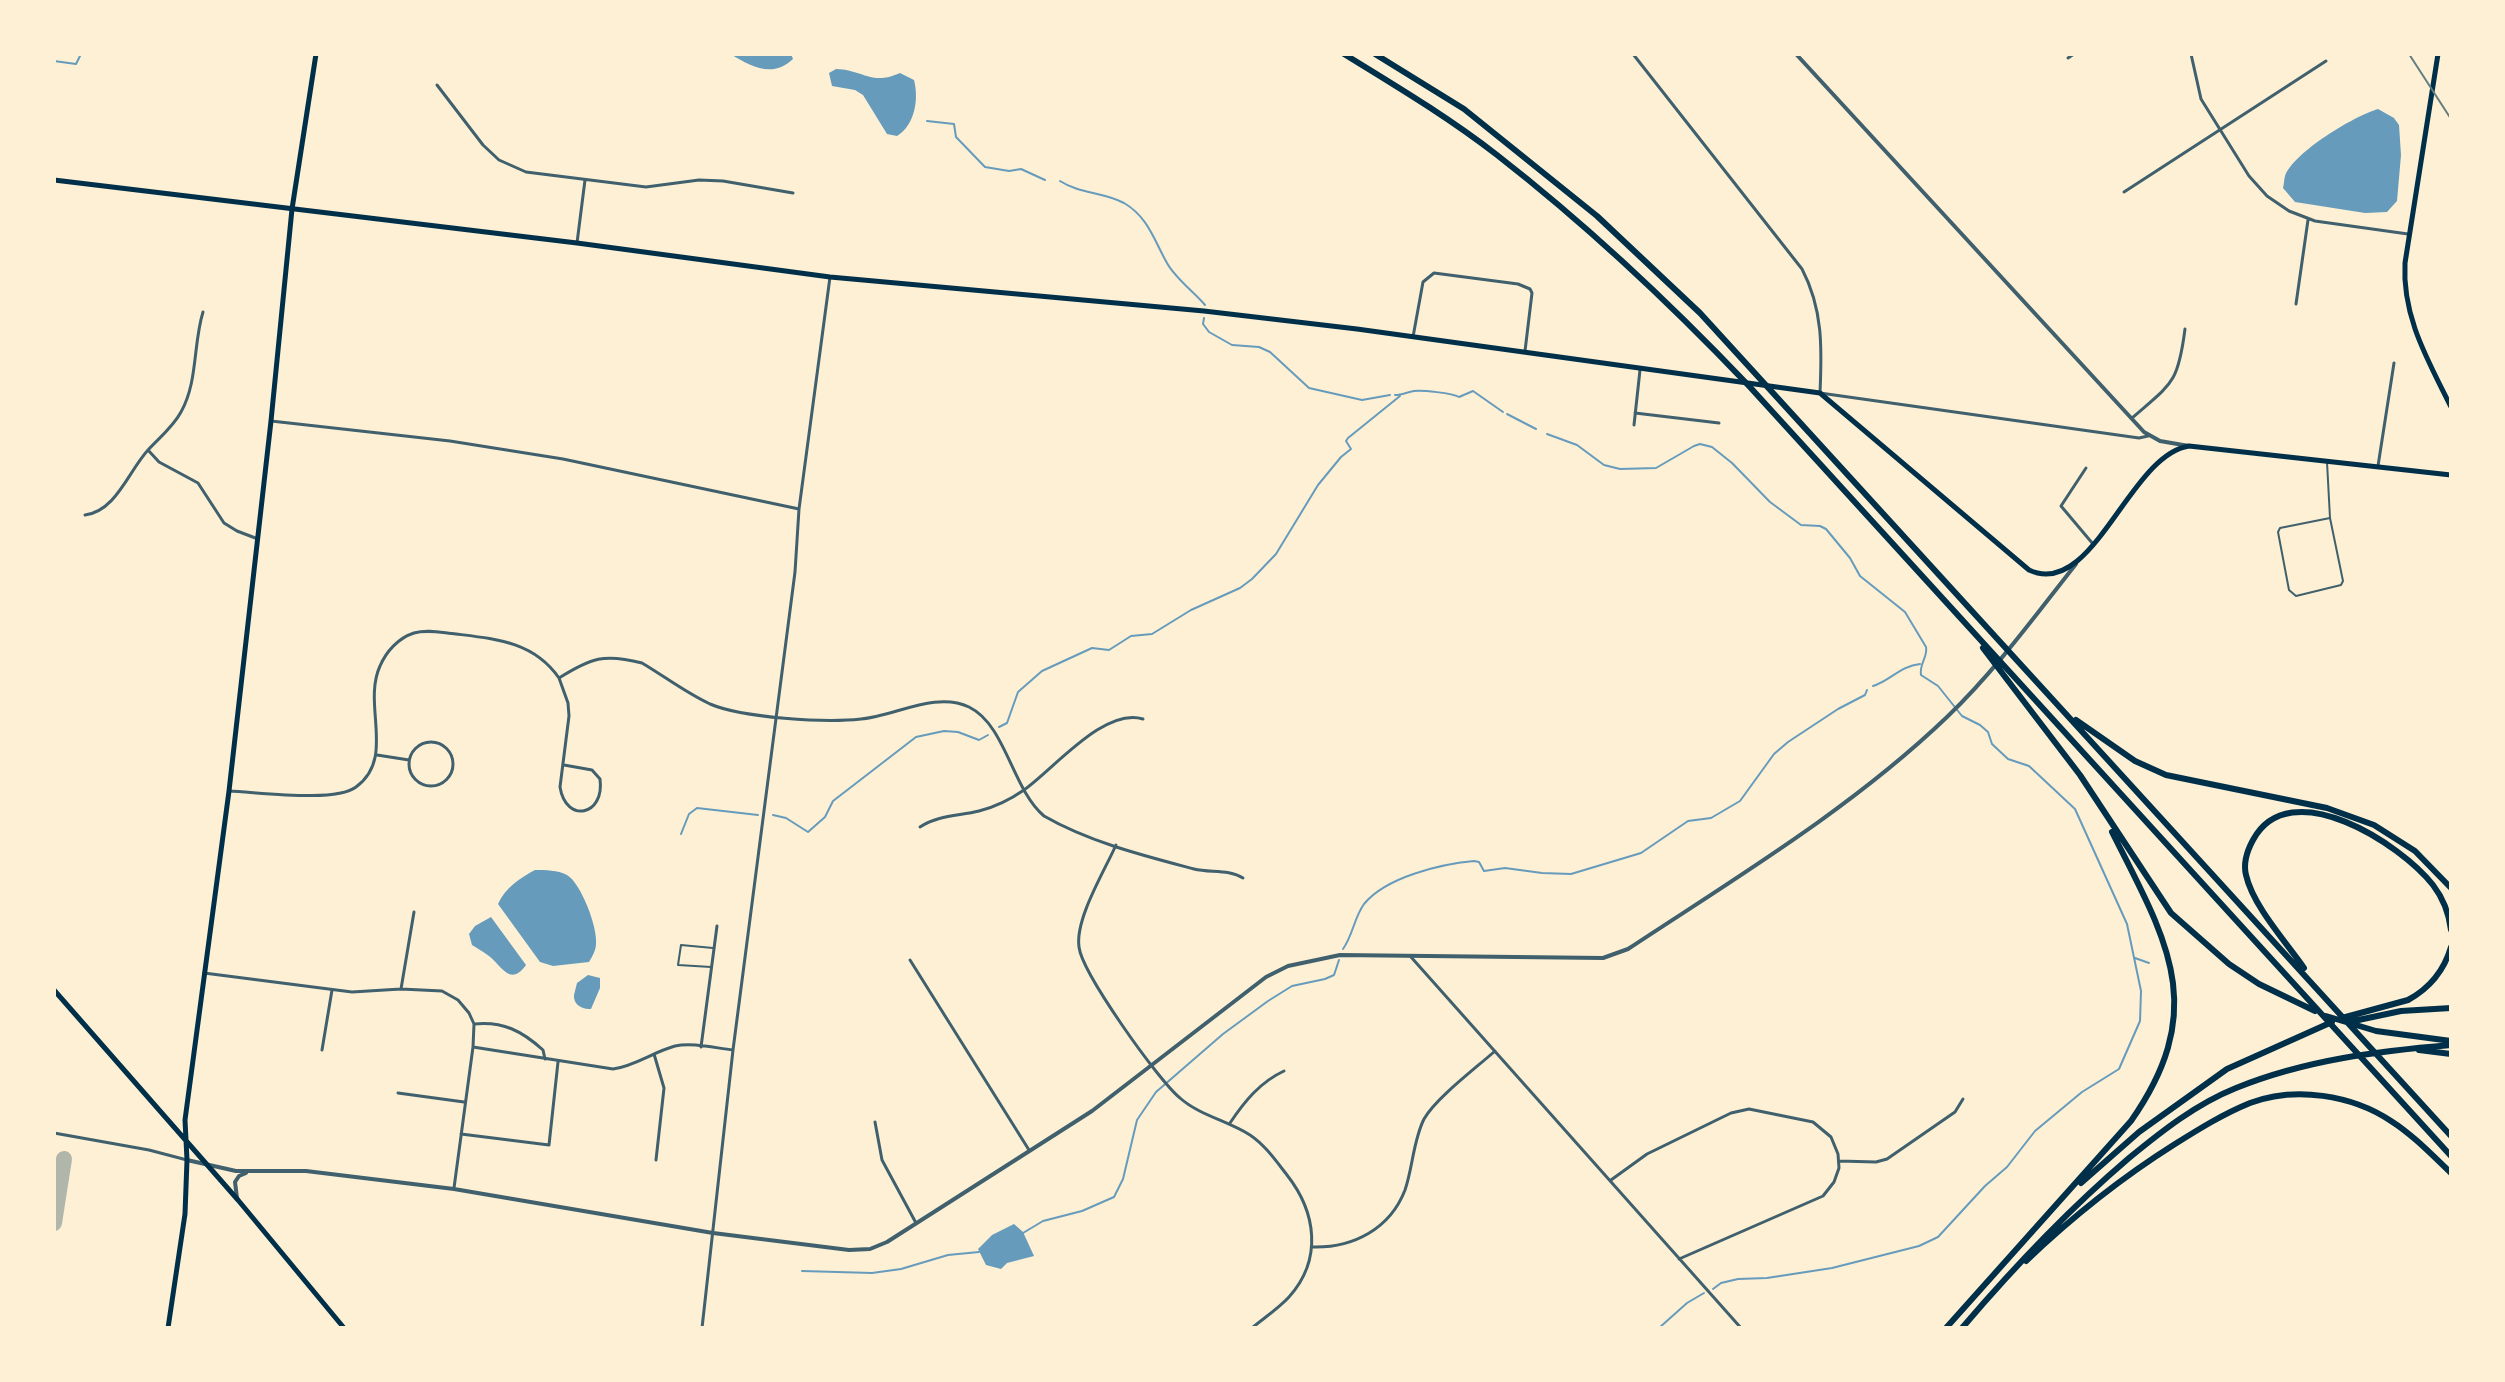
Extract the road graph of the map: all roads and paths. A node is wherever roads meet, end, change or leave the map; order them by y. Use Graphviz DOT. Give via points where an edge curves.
graph roads {
  1 [pos="316,54"];
  2 [pos="1344,54"];
  3 [pos="1375,54"];
  4 [pos="1633,54"];
  5 [pos="1796,54"];
  6 [pos="2074,54"];
  7 [pos="2191,54"];
  8 [pos="2438,54"];
  9 [pos="2068,58"];
  10 [pos="2326,61"];
  11 [pos="437,85"];
  12 [pos="2220,130"];
  13 [pos="54,180"];
  14 [pos="585,180"];
  15 [pos="2124,192"];
  16 [pos="793,193"];
  17 [pos="292,209"];
  18 [pos="2309,219"];
  19 [pos="2410,234"];
  20 [pos="577,243"];
  21 [pos="830,277"];
  22 [pos="2296,304"];
  23 [pos="203,312"];
  24 [pos="2185,329"];
  25 [pos="1413,337"];
  26 [pos="1525,351"];
  27 [pos="2394,363"];
  28 [pos="1641,366"];
  29 [pos="1820,393"];
  30 [pos="2448,396"];
  31 [pos="2451,407"];
  32 [pos="1635,413"];
  33 [pos="2132,418"];
  34 [pos="271,421"];
  35 [pos="1719,423"];
  36 [pos="1634,425"];
  37 [pos="2148,436"];
  38 [pos="2189,446"];
  39 [pos="148,450"];
  40 [pos="2327,461"];
  41 [pos="2378,466"];
  42 [pos="2086,468"];
  43 [pos="2451,475"];
  44 [pos="799,509"];
  45 [pos="85,515"];
  46 [pos="2330,518"];
  47 [pos="258,539"];
  48 [pos="2093,544"];
  49 [pos="2080,559"];
  50 [pos="2001,666"];
  51 [pos="559,678"];
  52 [pos="2067,714"];
  53 [pos="776,717"];
  54 [pos="1143,719"];
  55 [pos="377,755"];
  56 [pos="410,761"];
  57 [pos="564,765"];
  58 [pos="1024,790"];
  59 [pos="2090,790"];
  60 [pos="229,791"];
  61 [pos="920,827"];
  62 [pos="1116,845"];
  63 [pos="1243,878"];
  64 [pos="2451,888"];
  65 [pos="414,912"];
  66 [pos="717,926"];
  67 [pos="2451,930"];
  68 [pos="2451,947"];
  69 [pos="714,948"];
  70 [pos="1409,955"];
  71 [pos="910,960"];
  72 [pos="712,967"];
  73 [pos="204,973"];
  74 [pos="401,989"];
  75 [pos="54,990"];
  76 [pos="332,990"];
  77 [pos="2320,991"];
  78 [pos="2451,1008"];
  79 [pos="474,1024"];
  80 [pos="2292,1039"];
  81 [pos="2451,1043"];
  82 [pos="473,1047"];
  83 [pos="701,1047"];
  84 [pos="2403,1049"];
  85 [pos="322,1050"];
  86 [pos="733,1050"];
  87 [pos="1495,1051"];
  88 [pos="654,1054"];
  89 [pos="2451,1054"];
  90 [pos="545,1059"];
  91 [pos="558,1062"];
  92 [pos="1152,1066"];
  93 [pos="1284,1071"];
  94 [pos="398,1093"];
  95 [pos="1963,1099"];
  96 [pos="464,1102"];
  97 [pos="875,1122"];
  98 [pos="1230,1123"];
  99 [pos="54,1133"];
  100 [pos="461,1134"];
  101 [pos="2451,1136"];
  102 [pos="184,1141"];
  103 [pos="1029,1150"];
  104 [pos="2451,1156"];
  105 [pos="187,1160"];
  106 [pos="656,1160"];
  107 [pos="1839,1161"];
  108 [pos="207,1165"];
  109 [pos="249,1172"];
  110 [pos="2451,1173"];
  111 [pos="1611,1180"];
  112 [pos="454,1189"];
  113 [pos="238,1200"];
  114 [pos="2060,1202"];
  115 [pos="916,1223"];
  116 [pos="713,1233"];
  117 [pos="1313,1247"];
  118 [pos="1679,1259"];
  119 [pos="1991,1294"];
  120 [pos="168,1328"];
  121 [pos="344,1328"];
  122 [pos="702,1328"];
  123 [pos="1252,1328"];
  124 [pos="1741,1328"];
  125 [pos="1946,1328"];
  126 [pos="1962,1328"];
  1 -- 17 [label="main road"];
  2 -- 50 [label="highway" via="1496,155 1664,299"];
  3 -- 52 [label="highway" via="1464,109 1597,216 1700,313"];
  4 -- 29 [label="street" via="1802,269 1821,332"];
  5 -- 33 [label="street"];
  6 -- 9 [label="street"];
  7 -- 12 [label="street" via="2201,99"];
  8 -- 19 [label="main road"];
  10 -- 12 [label="street"];
  11 -- 14 [label="street" via="499,160 526,172"];
  12 -- 15 [label="street"];
  12 -- 18 [label="street" via="2258,187"];
  13 -- 17 [label="main road"];
  14 -- 16 [label="street" via="646,187 714,180"];
  14 -- 20 [label="street"];
  17 -- 20 [label="main road"];
  17 -- 34 [label="main road"];
  18 -- 19 [label="street"];
  18 -- 22 [label="street"];
  19 -- 30 [label="main road" via="2405,274 2409,315"];
  20 -- 21 [label="main road"];
  21 -- 25 [label="main road" via="1204,311"];
  21 -- 44 [label="street"];
  23 -- 39 [label="street" via="183,409"];
  24 -- 33 [label="street" via="2175,378"];
  25 -- 26 [label="main road"];
  25 -- 26 [label="street" via="1423,282 1434,273 1530,289"];
  26 -- 28 [label="main road"];
  27 -- 41 [label="street"];
  28 -- 29 [label="main road"];
  28 -- 32 [label="street"];
  29 -- 37 [label="street"];
  29 -- 49 [label="main road" via="2029,570 2056,574"];
  30 -- 31 [label="main road"];
  32 -- 35 [label="street"];
  32 -- 36 [label="street"];
  33 -- 37 [label="street"];
  34 -- 44 [label="street" via="563,459"];
  34 -- 47 [label="main road"];
  37 -- 38 [label="street"];
  38 -- 40 [label="main road"];
  38 -- 48 [label="main road" via="2170,452 2154,466"];
  39 -- 45 [label="street" via="110,503"];
  39 -- 47 [label="street" via="198,483 224,523"];
  40 -- 41 [label="main road"];
  40 -- 46 [label="lane"];
  41 -- 43 [label="main road"];
  42 -- 48 [label="street" via="2061,506"];
  44 -- 53 [label="street"];
  46 -- 46 [label="lane" via="2341,585 2291,594 2280,528"];
  47 -- 60 [label="main road"];
  48 -- 49 [label="main road"];
  49 -- 70 [label="street" via="1952,711 1819,822 1621,953 1603,958"];
  50 -- 59 [label="highway"];
  50 -- 104 [label="highway"];
  51 -- 53 [label="street" via="584,662 613,657 642,663 719,707"];
  51 -- 55 [label="street" via="537,654 508,640 426,631 410,635 388,652 374,682"];
  51 -- 57 [label="street" via="569,716"];
  52 -- 64 [label="highway" via="2135,761 2166,775 2327,808 2374,825 2415,851"];
  52 -- 77 [label="highway"];
  53 -- 58 [label="street" via="856,720 937,702 960,704 988,722"];
  53 -- 86 [label="street"];
  54 -- 58 [label="street" via="1128,717 1096,731"];
  55 -- 56 [label="street"];
  55 -- 60 [label="street" via="361,783 341,795"];
  56 -- 56 [label="street" via="413,775 428,785 442,783 452,771 448,750 433,742 419,746"];
  57 -- 57 [label="street" via="560,787 565,802 576,811 590,809 600,797 600,779 592,770"];
  58 -- 61 [label="street" via="988,808"];
  58 -- 62 [label="street" via="1044,816"];
  59 -- 81 [label="highway" via="2171,913 2229,964 2325,1015 2395,1035"];
  59 -- 114 [label="highway" via="2166,946 2173,1025 2152,1091"];
  60 -- 73 [label="main road"];
  62 -- 63 [label="street"];
  62 -- 92 [label="street" via="1081,924 1079,948 1087,973"];
  65 -- 74 [label="street"];
  66 -- 69 [label="street"];
  67 -- 77 [label="highway" via="2435,887 2387,843 2315,814 2271,819 2250,845 2247,879"];
  68 -- 80 [label="highway" via="2434,981 2418,994"];
  69 -- 72 [label="street"];
  69 -- 72 [label="lane" via="681,945 678,965"];
  70 -- 87 [label="street"];
  70 -- 92 [label="street" via="1340,955 1277,971"];
  71 -- 103 [label="street"];
  72 -- 83 [label="street"];
  73 -- 76 [label="street"];
  73 -- 102 [label="main road"];
  74 -- 76 [label="street"];
  74 -- 79 [label="street" via="442,991 463,1006"];
  75 -- 102 [label="main road"];
  76 -- 85 [label="street"];
  77 -- 101 [label="highway"];
  78 -- 80 [label="highway" via="2401,1011"];
  79 -- 82 [label="street"];
  79 -- 90 [label="street" via="492,1022 521,1032 543,1050"];
  80 -- 114 [label="highway" via="2208,1081 2139,1132"];
  81 -- 84 [label="highway"];
  82 -- 90 [label="street"];
  82 -- 96 [label="street"];
  83 -- 86 [label="street"];
  83 -- 88 [label="street" via="684,1044"];
  84 -- 89 [label="highway"];
  84 -- 119 [label="highway" via="2328,1060 2235,1088 2165,1128 2070,1210"];
  86 -- 116 [label="street"];
  87 -- 111 [label="street"];
  87 -- 117 [label="street" via="1425,1118 1405,1189 1385,1222 1354,1241"];
  88 -- 91 [label="street" via="613,1069"];
  88 -- 106 [label="street" via="664,1088"];
  90 -- 91 [label="street"];
  91 -- 100 [label="street" via="549,1145"];
  92 -- 98 [label="street" via="1181,1099"];
  92 -- 103 [label="street"];
  93 -- 98 [label="street" via="1255,1091"];
  94 -- 96 [label="street"];
  95 -- 107 [label="street" via="1955,1112 1887,1159"];
  96 -- 100 [label="street"];
  97 -- 115 [label="street" via="882,1160"];
  98 -- 117 [label="street" via="1261,1144 1303,1196"];
  99 -- 105 [label="street"];
  100 -- 112 [label="street"];
  102 -- 105 [label="main road"];
  102 -- 108 [label="main road"];
  103 -- 115 [label="street"];
  105 -- 108 [label="street"];
  105 -- 120 [label="main road" via="185,1214"];
  107 -- 111 [label="street" via="1831,1137 1813,1122 1749,1109 1647,1154"];
  107 -- 118 [label="street" via="1834,1182 1817,1201"];
  108 -- 109 [label="street"];
  108 -- 113 [label="main road"];
  109 -- 112 [label="street" via="306,1171"];
  109 -- 113 [label="street" via="235,1182"];
  110 -- 119 [label="highway" via="2390,1120 2356,1104 2298,1094 2254,1102 2203,1126 2111,1186"];
  111 -- 118 [label="street"];
  112 -- 116 [label="street"];
  113 -- 121 [label="main road"];
  114 -- 125 [label="highway"];
  115 -- 116 [label="street" via="870,1249"];
  116 -- 122 [label="street"];
  117 -- 123 [label="street" via="1296,1287"];
  118 -- 124 [label="street"];
  119 -- 126 [label="highway"];
}
